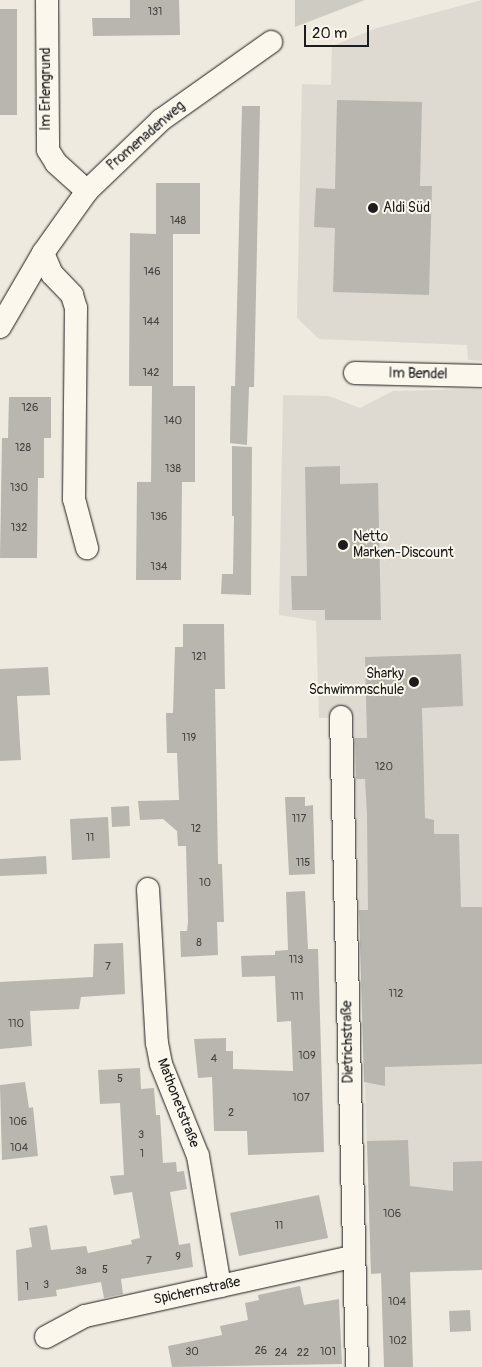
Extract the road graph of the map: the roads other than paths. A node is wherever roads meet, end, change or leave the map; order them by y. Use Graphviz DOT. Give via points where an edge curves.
graph roads {
  1 [pos="47,0"];
  2 [pos="271,42"];
  3 [pos="87,191"];
  4 [pos="43,253"];
  5 [pos="0,326"];
  6 [pos="355,373"];
  7 [pos="482,376"];
  8 [pos="87,548"];
  9 [pos="341,717"];
  10 [pos="148,889"];
  11 [pos="352,1257"];
  12 [pos="220,1286"];
  13 [pos="46,1338"];
  14 [pos="357,1367"];
  1 -- 3 [label="street, Im Erlengrund" via="48,150 56,163"];
  2 -- 3 [label="street, Promenadenweg" via="161,120"];
  3 -- 4 [label="street, Promenadenweg"];
  4 -- 5 [label="street, Promenadenweg"];
  4 -- 8 [label="street" via="52,274 72,295 76,308 74,499"];
  6 -- 7 [label="street, Im Bendel"];
  9 -- 11 [label="street, Dietrichstraße"];
  10 -- 12 [label="street, Mathonetstraße" via="159,1050 196,1149"];
  11 -- 12 [label="street, Spichernstraße"];
  11 -- 14 [label="street, Dietrichstraße"];
  12 -- 13 [label="street, Spichernstraße" via="85,1316"];
}
